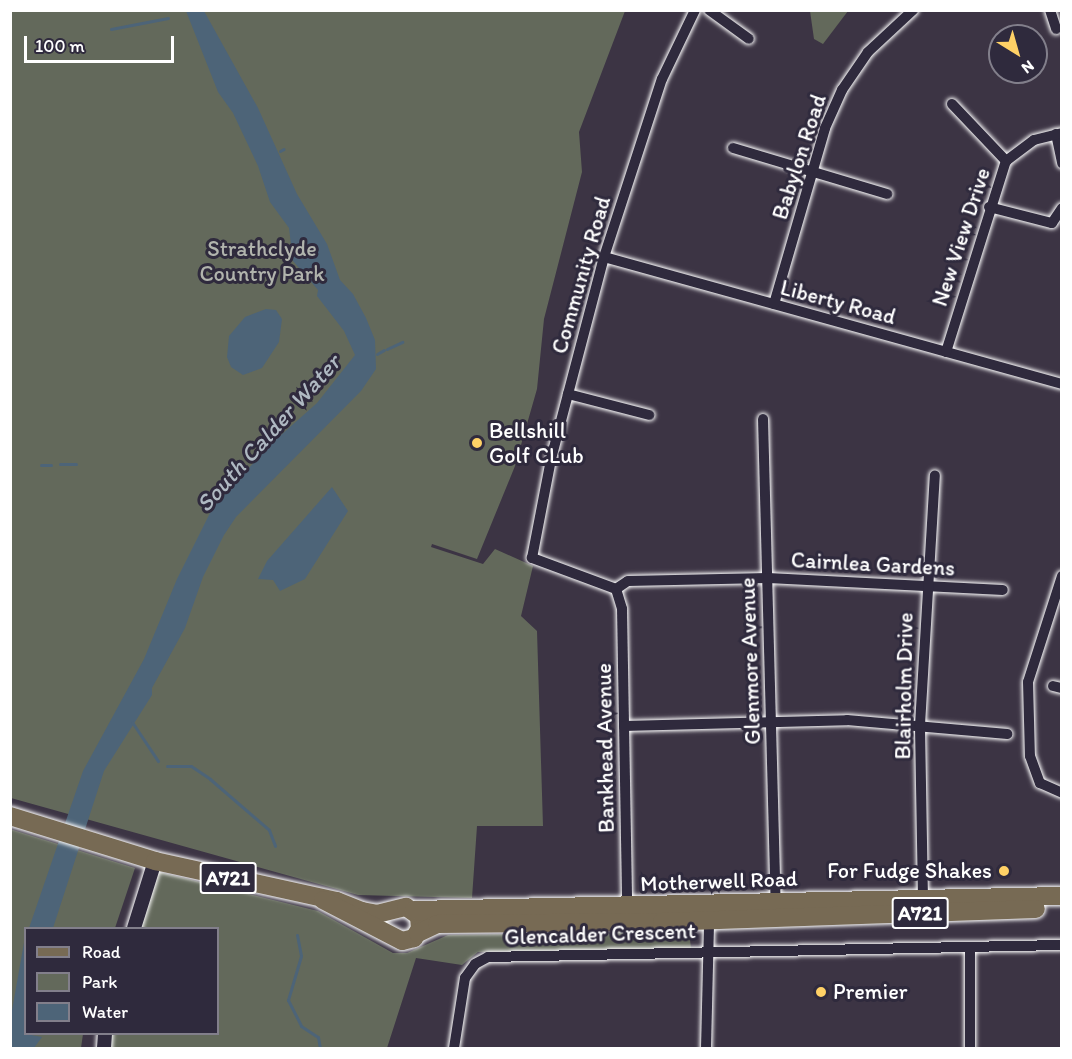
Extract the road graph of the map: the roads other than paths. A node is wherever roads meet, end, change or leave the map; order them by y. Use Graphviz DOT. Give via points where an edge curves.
graph roads {
  1 [pos="694,10"];
  2 [pos="709,10"];
  3 [pos="913,10"];
  4 [pos="1050,10"];
  5 [pos="1056,29"];
  6 [pos="750,39"];
  7 [pos="952,104"];
  8 [pos="1059,133"];
  9 [pos="733,148"];
  10 [pos="1006,161"];
  11 [pos="1062,163"];
  12 [pos="813,171"];
  13 [pos="888,194"];
  14 [pos="989,207"];
  15 [pos="1062,208"];
  16 [pos="604,257"];
  17 [pos="774,304"];
  18 [pos="946,352"];
  19 [pos="1062,384"];
  20 [pos="568,394"];
  21 [pos="649,415"];
  22 [pos="763,419"];
  23 [pos="934,475"];
  24 [pos="1062,576"];
  25 [pos="768,578"];
  26 [pos="926,586"];
  27 [pos="616,589"];
  28 [pos="1060,589"];
  29 [pos="1003,590"];
  30 [pos="772,719"];
  31 [pos="920,725"];
  32 [pos="624,726"];
  33 [pos="1007,734"];
  34 [pos="1062,793"];
  35 [pos="16,817"];
  36 [pos="155,861"];
  37 [pos="1062,896"];
  38 [pos="923,899"];
  39 [pos="323,900"];
  40 [pos="776,903"];
  41 [pos="627,907"];
  42 [pos="1062,908"];
  43 [pos="414,910"];
  44 [pos="391,911"];
  45 [pos="709,921"];
  46 [pos="134,927"];
  47 [pos="418,933"];
  48 [pos="391,935"];
  49 [pos="1062,945"];
  50 [pos="970,947"];
  51 [pos="709,951"];
  52 [pos="454,1048"];
  53 [pos="706,1048"];
  54 [pos="970,1048"];
  1 -- 16 [label="street, Community Road" via="662,79"];
  2 -- 6 [label="street"];
  3 -- 12 [label="street, Babylon Road" via="867,52 842,90 825,128"];
  4 -- 5 [label="street"];
  7 -- 10 [label="street"];
  8 -- 10 [label="street, New View Drive" via="1034,140"];
  8 -- 11 [label="street"];
  9 -- 12 [label="street"];
  10 -- 14 [label="street, New View Drive"];
  12 -- 13 [label="street"];
  12 -- 17 [label="street, Babylon Road"];
  14 -- 15 [label="street" via="1052,223"];
  14 -- 18 [label="street, New View Drive"];
  16 -- 17 [label="street, Liberty Road"];
  16 -- 20 [label="street, Community Road"];
  17 -- 18 [label="street, Liberty Road"];
  18 -- 19 [label="street, Liberty Road"];
  20 -- 21 [label="street"];
  20 -- 27 [label="street, Community Road" via="544,489 532,558"];
  22 -- 25 [label="street, Glenmore Avenue"];
  23 -- 26 [label="street, Blairholm Drive"];
  24 -- 28 [label="street"];
  25 -- 26 [label="street, Cairnlea Gardens"];
  25 -- 27 [label="street, Cairnlea Gardens" via="628,581"];
  25 -- 30 [label="street, Glenmore Avenue"];
  26 -- 29 [label="street, Cairnlea Gardens"];
  26 -- 31 [label="street, Blairholm Drive"];
  27 -- 32 [label="street, Bankhead Avenue" via="622,609"];
  28 -- 34 [label="street" via="1028,682 1030,756 1040,783"];
  30 -- 31 [label="street"];
  30 -- 32 [label="street"];
  30 -- 40 [label="street, Glenmore Avenue"];
  31 -- 33 [label="street"];
  31 -- 38 [label="street, Blairholm Drive"];
  32 -- 41 [label="street, Bankhead Avenue"];
  35 -- 36 [label="main road, A721"];
  36 -- 39 [label="main road, A721"];
  36 -- 46 [label="street"];
  37 -- 38 [label="main road, Motherwell Road / A721"];
  38 -- 40 [label="main road, Motherwell Road / A721"];
  39 -- 44 [label="main road, A721" via="377,914"];
  39 -- 48 [label="main road, A721"];
  40 -- 41 [label="main road, Motherwell Road / A721"];
  41 -- 43 [label="main road, Motherwell Road / A721"];
  42 -- 45 [label="main road, Motherwell Road / A721"];
  43 -- 44 [label="main road, A721"];
  43 -- 47 [label="main road" via="421,923"];
  44 -- 48 [label="main road" via="387,918"];
  45 -- 47 [label="main road, Motherwell Road / A721" via="437,924"];
  45 -- 51 [label="street"];
  47 -- 48 [label="main road, A721" via="408,941"];
  49 -- 50 [label="street"];
  50 -- 51 [label="street"];
  50 -- 54 [label="street"];
  51 -- 52 [label="street, Glencalder Crescent" via="488,957 475,964 465,978"];
  51 -- 53 [label="street"];
}
